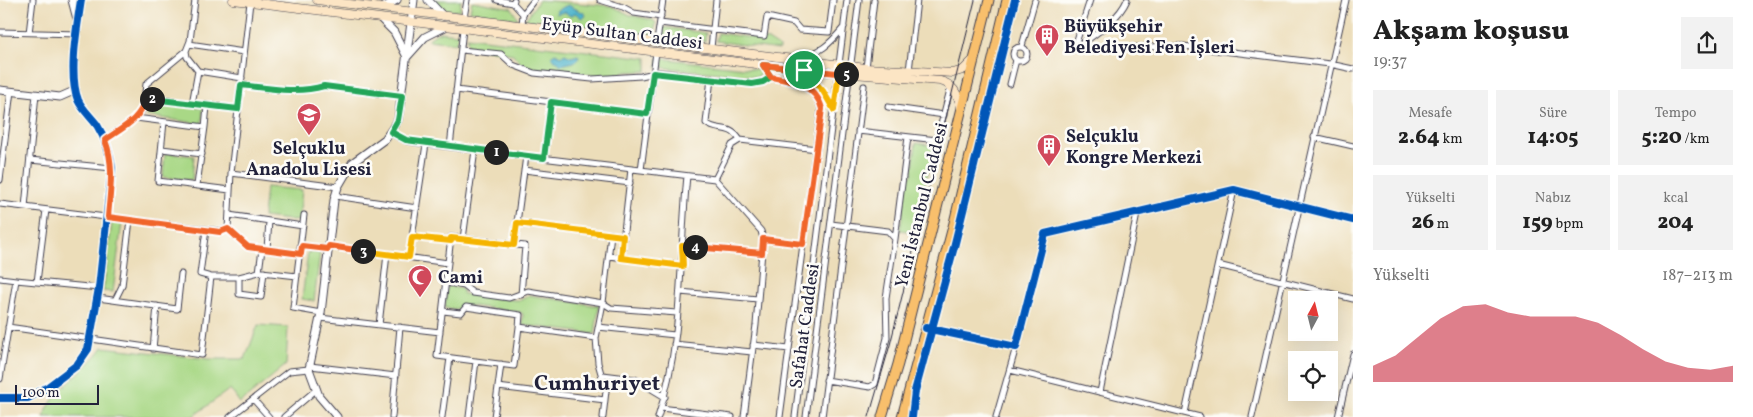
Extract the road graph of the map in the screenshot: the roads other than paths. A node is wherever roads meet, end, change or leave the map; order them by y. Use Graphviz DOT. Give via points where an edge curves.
graph roads {
  1 [pos="33,0"];
  2 [pos="72,0"];
  3 [pos="82,0"];
  4 [pos="88,0"];
  5 [pos="195,0"];
  6 [pos="233,0"];
  7 [pos="317,0"];
  8 [pos="322,0"];
  9 [pos="397,0"];
  10 [pos="414,0"];
  11 [pos="428,0"];
  12 [pos="467,0"];
  13 [pos="497,0"];
  14 [pos="534,0"];
  15 [pos="600,0"];
  16 [pos="663,0"];
  17 [pos="716,0"];
  18 [pos="833,0"];
  19 [pos="847,0"];
  20 [pos="859,0"];
  21 [pos="874,0"];
  22 [pos="917,0"];
  23 [pos="989,0"];
  24 [pos="1007,0"];
  25 [pos="1035,0"];
  26 [pos="1090,0"];
  27 [pos="1127,0"];
  28 [pos="1346,0"];
  29 [pos="513,1"];
  30 [pos="250,2"];
  31 [pos="382,8"];
  32 [pos="412,12"];
  33 [pos="523,14"];
  34 [pos="443,16"];
  35 [pos="464,18"];
  36 [pos="381,19"];
  37 [pos="660,20"];
  38 [pos="79,22"];
  39 [pos="411,23"];
  40 [pos="522,25"];
  41 [pos="444,27"];
  42 [pos="844,27"];
  43 [pos="463,29"];
  44 [pos="713,31"];
  45 [pos="0,32"];
  46 [pos="29,33"];
  47 [pos="78,34"];
  48 [pos="657,41"];
  49 [pos="189,44"];
  50 [pos="1022,46"];
  51 [pos="711,48"];
  52 [pos="1074,49"];
  53 [pos="461,50"];
  54 [pos="186,51"];
  55 [pos="244,52"];
  56 [pos="656,52"];
  57 [pos="407,57"];
  58 [pos="792,59"];
  59 [pos="974,59"];
  60 [pos="1016,60"];
  61 [pos="1330,64"];
  62 [pos="763,65"];
  63 [pos="866,68"];
  64 [pos="839,69"];
  65 [pos="1353,69"];
  66 [pos="804,70"];
  67 [pos="851,70"];
  68 [pos="198,71"];
  69 [pos="909,71"];
  70 [pos="653,73"];
  71 [pos="771,77"];
  72 [pos="242,78"];
  73 [pos="711,78"];
  74 [pos="1010,84"];
  75 [pos="241,85"];
  76 [pos="864,86"];
  77 [pos="951,86"];
  78 [pos="0,90"];
  79 [pos="76,90"];
  80 [pos="456,90"];
  81 [pos="12,92"];
  82 [pos="36,94"];
  83 [pos="402,96"];
  84 [pos="145,98"];
  85 [pos="551,102"];
  86 [pos="192,104"];
  87 [pos="208,106"];
  88 [pos="888,106"];
  89 [pos="238,109"];
  90 [pos="834,110"];
  91 [pos="961,111"];
  92 [pos="647,114"];
  93 [pos="944,115"];
  94 [pos="136,118"];
  95 [pos="164,122"];
  96 [pos="205,128"];
  97 [pos="858,131"];
  98 [pos="391,132"];
  99 [pos="908,137"];
  100 [pos="1314,137"];
  101 [pos="105,140"];
  102 [pos="740,140"];
  103 [pos="426,144"];
  104 [pos="450,146"];
  105 [pos="1353,146"];
  106 [pos="162,149"];
  107 [pos="817,149"];
  108 [pos="475,150"];
  109 [pos="202,154"];
  110 [pos="526,156"];
  111 [pos="544,158"];
  112 [pos="30,160"];
  113 [pos="112,168"];
  114 [pos="631,169"];
  115 [pos="524,170"];
  116 [pos="641,170"];
  117 [pos="231,173"];
  118 [pos="687,176"];
  119 [pos="0,180"];
  120 [pos="714,180"];
  121 [pos="630,183"];
  122 [pos="197,185"];
  123 [pos="338,187"];
  124 [pos="230,190"];
  125 [pos="1234,190"];
  126 [pos="336,196"];
  127 [pos="0,204"];
  128 [pos="1298,205"];
  129 [pos="25,208"];
  130 [pos="417,208"];
  131 [pos="46,210"];
  132 [pos="1137,214"];
  133 [pos="229,215"];
  134 [pos="304,215"];
  135 [pos="108,217"];
  136 [pos="130,220"];
  137 [pos="1353,220"];
  138 [pos="269,221"];
  139 [pos="517,223"];
  140 [pos="831,224"];
  141 [pos="846,224"];
  142 [pos="303,226"];
  143 [pos="228,229"];
  144 [pos="206,230"];
  145 [pos="611,234"];
  146 [pos="623,236"];
  147 [pos="412,237"];
  148 [pos="463,239"];
  149 [pos="763,239"];
  150 [pos="895,239"];
  151 [pos="451,241"];
  152 [pos="803,244"];
  153 [pos="514,245"];
  154 [pos="302,246"];
  155 [pos="682,246"];
  156 [pos="329,248"];
  157 [pos="264,249"];
  158 [pos="762,253"];
  159 [pos="301,254"];
  160 [pos="387,254"];
  161 [pos="608,256"];
  162 [pos="409,257"];
  163 [pos="621,258"];
  164 [pos="448,263"];
  165 [pos="1218,265"];
  166 [pos="683,266"];
  167 [pos="262,272"];
  168 [pos="181,274"];
  169 [pos="297,276"];
  170 [pos="211,277"];
  171 [pos="239,277"];
  172 [pos="0,278"];
  173 [pos="16,280"];
  174 [pos="1282,281"];
  175 [pos="37,282"];
  176 [pos="446,282"];
  177 [pos="99,288"];
  178 [pos="680,292"];
  179 [pos="521,295"];
  180 [pos="98,298"];
  181 [pos="758,299"];
  182 [pos="1353,299"];
  183 [pos="115,300"];
  184 [pos="603,302"];
  185 [pos="158,306"];
  186 [pos="442,311"];
  187 [pos="678,313"];
  188 [pos="320,316"];
  189 [pos="378,325"];
  190 [pos="8,327"];
  191 [pos="400,327"];
  192 [pos="519,327"];
  193 [pos="598,327"];
  194 [pos="926,328"];
  195 [pos="440,332"];
  196 [pos="675,335"];
  197 [pos="596,338"];
  198 [pos="91,340"];
  199 [pos="674,344"];
  200 [pos="753,345"];
  201 [pos="1016,347"];
  202 [pos="788,348"];
  203 [pos="153,349"];
  204 [pos="752,352"];
  205 [pos="1353,354"];
  206 [pos="450,358"];
  207 [pos="476,361"];
  208 [pos="500,364"];
  209 [pos="310,368"];
  210 [pos="1010,370"];
  211 [pos="603,375"];
  212 [pos="396,376"];
  213 [pos="0,379"];
  214 [pos="826,380"];
  215 [pos="498,387"];
  216 [pos="317,389"];
  217 [pos="1100,392"];
  218 [pos="665,396"];
  219 [pos="0,398"];
  220 [pos="253,399"];
  221 [pos="605,400"];
  222 [pos="661,408"];
  223 [pos="1185,413"];
  224 [pos="232,416"];
  225 [pos="269,417"];
  226 [pos="284,417"];
  227 [pos="337,417"];
  228 [pos="392,417"];
  229 [pos="442,417"];
  230 [pos="469,417"];
  231 [pos="494,417"];
  232 [pos="603,417"];
  233 [pos="658,417"];
  234 [pos="732,417"];
  235 [pos="744,417"];
  236 [pos="780,417"];
  237 [pos="796,417"];
  238 [pos="806,417"];
  239 [pos="822,417"];
  240 [pos="882,417"];
  241 [pos="902,417"];
  242 [pos="996,417"];
  243 [pos="1200,417"];
  244 [pos="1252,417"];
  245 [pos="1338,417"];
  1 -- 46 [label="street"];
  2 -- 38 [label="street"];
  3 -- 38 [label="street"];
  4 -- 38 [label="street"];
  5 -- 49 [label="street"];
  6 -- 30 [label="main road, Eyüp Sultan Caddesi"];
  7 -- 8 [label="main road, Eyüp Sultan Caddesi"];
  8 -- 31 [label="main road, Eyüp Sultan Caddesi"];
  9 -- 31 [label="street"];
  10 -- 32 [label="street"];
  11 -- 34 [label="street"];
  12 -- 35 [label="street"];
  13 -- 29 [label="street"];
  14 -- 33 [label="street"];
  15 -- 37 [label="street"];
  16 -- 37 [label="street"];
  17 -- 44 [label="street"];
  18 -- 44 [label="street" via="829,32 800,30 794,23 767,17 764,36"];
  19 -- 42 [label="street, Safahat Caddesi"];
  20 -- 67 [label="street, Safahat Caddesi"];
  21 -- 63 [label="street"];
  22 -- 69 [label="street"];
  23 -- 59 [label="highway, Yeni İstanbul Caddesi"];
  24 -- 194 [label="highway, Yeni İstanbul Caddesi"];
  25 -- 50 [label="street"];
  26 -- 52 [label="street"];
  27 -- 52 [label="street" via="1101,29"];
  28 -- 61 [label="street"];
  29 -- 33 [label="street"];
  30 -- 36 [label="main road, Eyüp Sultan Caddesi"];
  30 -- 55 [label="street"];
  31 -- 32 [label="main road, Eyüp Sultan Caddesi"];
  32 -- 34 [label="main road, Eyüp Sultan Caddesi"];
  32 -- 39 [label="street"];
  33 -- 40 [label="street"];
  34 -- 35 [label="main road, Eyüp Sultan Caddesi"];
  35 -- 40 [label="main road, Eyüp Sultan Caddesi"];
  36 -- 39 [label="main road, Eyüp Sultan Caddesi"];
  36 -- 57 [label="street" via="394,32"];
  37 -- 44 [label="street"];
  37 -- 48 [label="street"];
  38 -- 47 [label="street"];
  39 -- 41 [label="main road, Eyüp Sultan Caddesi"];
  39 -- 57 [label="street"];
  40 -- 48 [label="main road, Eyüp Sultan Caddesi"];
  41 -- 43 [label="main road, Eyüp Sultan Caddesi"];
  41 -- 57 [label="street" via="425,37"];
  42 -- 58 [label="street" via="821,51"];
  42 -- 64 [label="street, Safahat Caddesi"];
  43 -- 53 [label="street"];
  43 -- 56 [label="main road, Eyüp Sultan Caddesi"];
  44 -- 51 [label="street"];
  45 -- 46 [label="street"];
  46 -- 47 [label="street"];
  47 -- 79 [label="street"];
  48 -- 51 [label="main road, Eyüp Sultan Caddesi"];
  49 -- 54 [label="street"];
  49 -- 55 [label="street"];
  50 -- 60 [label="street" via="1014,49"];
  50 -- 60 [label="street" via="1026,48 1027,56"];
  51 -- 58 [label="main road, Eyüp Sultan Caddesi"];
  52 -- 61 [label="street" via="1183,46"];
  53 -- 70 [label="street" via="501,54 513,65 534,73 592,79"];
  53 -- 80 [label="street"];
  54 -- 68 [label="street"];
  54 -- 84 [label="street" via="146,84"];
  55 -- 72 [label="street"];
  56 -- 62 [label="main road, Eyüp Sultan Caddesi"];
  56 -- 70 [label="street"];
  57 -- 83 [label="street"];
  58 -- 64 [label="main road, Eyüp Sultan Caddesi"];
  59 -- 69 [label="main road, Eyüp Sultan Caddesi" via="958,72"];
  59 -- 91 [label="highway, Yeni İstanbul Caddesi"];
  60 -- 74 [label="street"];
  61 -- 65 [label="street"];
  61 -- 100 [label="street"];
  62 -- 66 [label="main road, Eyüp Sultan Caddesi"];
  62 -- 71 [label="street"];
  63 -- 67 [label="main road, Eyüp Sultan Caddesi"];
  63 -- 69 [label="main road, Eyüp Sultan Caddesi"];
  64 -- 66 [label="main road, Eyüp Sultan Caddesi"];
  64 -- 67 [label="main road, Eyüp Sultan Caddesi"];
  64 -- 90 [label="street, Safahat Caddesi"];
  66 -- 90 [label="street" via="823,91"];
  67 -- 77 [label="main road, Eyüp Sultan Caddesi" via="940,81"];
  67 -- 140 [label="street, Safahat Caddesi"];
  68 -- 72 [label="street"];
  68 -- 86 [label="street"];
  70 -- 73 [label="street"];
  70 -- 92 [label="street"];
  71 -- 73 [label="street" via="752,84"];
  71 -- 107 [label="street" via="794,81 819,98 822,109"];
  72 -- 75 [label="street"];
  73 -- 102 [label="street" via="706,123 735,133"];
  75 -- 83 [label="street" via="283,90 324,86"];
  75 -- 89 [label="street"];
  76 -- 97 [label="street"];
  77 -- 91 [label="main road" via="958,96"];
  77 -- 93 [label="street"];
  78 -- 81 [label="street"];
  79 -- 82 [label="street" via="60,97"];
  79 -- 101 [label="street" via="79,101"];
  80 -- 85 [label="street"];
  80 -- 104 [label="street"];
  81 -- 82 [label="street"];
  81 -- 119 [label="street"];
  82 -- 112 [label="street"];
  83 -- 98 [label="street" via="398,120"];
  84 -- 86 [label="street"];
  84 -- 94 [label="street" via="143,109"];
  85 -- 92 [label="street"];
  85 -- 111 [label="street"];
  86 -- 87 [label="street"];
  87 -- 89 [label="street"];
  87 -- 96 [label="street"];
  88 -- 93 [label="street"];
  89 -- 117 [label="street"];
  90 -- 237 [label="street, Safahat Caddesi"];
  91 -- 240 [label="highway, Yeni İstanbul Caddesi"];
  92 -- 116 [label="street"];
  93 -- 99 [label="street" via="937,140"];
  94 -- 95 [label="street"];
  94 -- 101 [label="street"];
  95 -- 96 [label="street"];
  95 -- 106 [label="street"];
  96 -- 109 [label="street"];
  97 -- 99 [label="street"];
  97 -- 141 [label="street"];
  98 -- 103 [label="street" via="406,140"];
  98 -- 123 [label="street" via="352,163"];
  99 -- 150 [label="street"];
  100 -- 105 [label="street"];
  100 -- 128 [label="street"];
  101 -- 113 [label="street"];
  102 -- 107 [label="street"];
  102 -- 120 [label="street" via="732,145"];
  103 -- 104 [label="street"];
  103 -- 130 [label="street"];
  104 -- 108 [label="street"];
  106 -- 109 [label="street"];
  106 -- 122 [label="street" via="158,181"];
  107 -- 152 [label="street"];
  108 -- 110 [label="street"];
  108 -- 148 [label="street"];
  109 -- 122 [label="street"];
  110 -- 111 [label="street"];
  110 -- 115 [label="street"];
  111 -- 114 [label="street"];
  112 -- 113 [label="street"];
  112 -- 129 [label="street"];
  113 -- 135 [label="street"];
  114 -- 116 [label="street"];
  114 -- 121 [label="street"];
  115 -- 121 [label="street"];
  115 -- 139 [label="street"];
  116 -- 118 [label="street"];
  117 -- 123 [label="street"];
  117 -- 124 [label="street"];
  118 -- 120 [label="street"];
  118 -- 155 [label="street"];
  120 -- 149 [label="street" via="760,231"];
  121 -- 146 [label="street"];
  122 -- 124 [label="street"];
  123 -- 126 [label="street"];
  124 -- 133 [label="street"];
  125 -- 128 [label="street"];
  125 -- 132 [label="street"];
  125 -- 165 [label="street"];
  126 -- 130 [label="street"];
  126 -- 156 [label="street"];
  127 -- 129 [label="street"];
  128 -- 137 [label="street"];
  128 -- 174 [label="street"];
  129 -- 131 [label="street"];
  130 -- 147 [label="street"];
  131 -- 135 [label="street"];
  131 -- 175 [label="street"];
  132 -- 201 [label="street" via="1045,234"];
  132 -- 217 [label="street"];
  133 -- 138 [label="street"];
  133 -- 143 [label="street"];
  134 -- 142 [label="street"];
  135 -- 136 [label="street"];
  135 -- 177 [label="street"];
  136 -- 144 [label="street"];
  136 -- 183 [label="street" via="122,286"];
  138 -- 142 [label="street"];
  138 -- 157 [label="street"];
  139 -- 145 [label="street"];
  139 -- 153 [label="street"];
  140 -- 141 [label="street"];
  140 -- 238 [label="street, Safahat Caddesi"];
  141 -- 150 [label="street" via="888,231"];
  141 -- 214 [label="street"];
  142 -- 154 [label="street"];
  143 -- 144 [label="street" via="220,232"];
  143 -- 157 [label="street" via="248,247"];
  144 -- 170 [label="street" via="200,274"];
  145 -- 146 [label="street"];
  145 -- 161 [label="street"];
  146 -- 163 [label="street"];
  147 -- 151 [label="street"];
  147 -- 162 [label="street"];
  148 -- 151 [label="street" via="451,238"];
  148 -- 153 [label="street"];
  149 -- 152 [label="street"];
  149 -- 158 [label="street"];
  150 -- 214 [label="street" via="886,298 887,338 875,384 870,387"];
  151 -- 164 [label="street"];
  152 -- 202 [label="street"];
  153 -- 179 [label="street" via="526,246"];
  154 -- 156 [label="street"];
  154 -- 159 [label="street"];
  155 -- 158 [label="street"];
  155 -- 166 [label="street"];
  156 -- 160 [label="street"];
  156 -- 188 [label="street"];
  157 -- 159 [label="street"];
  157 -- 167 [label="street"];
  158 -- 181 [label="street"];
  159 -- 169 [label="street"];
  160 -- 162 [label="street"];
  160 -- 189 [label="street"];
  161 -- 163 [label="street"];
  161 -- 184 [label="street"];
  162 -- 164 [label="street"];
  163 -- 166 [label="street"];
  164 -- 176 [label="street"];
  165 -- 174 [label="street"];
  165 -- 223 [label="street"];
  166 -- 178 [label="street"];
  167 -- 169 [label="street"];
  167 -- 171 [label="street"];
  167 -- 171 [label="street" via="261,296 239,294"];
  168 -- 185 [label="street" via="177,309"];
  169 -- 188 [label="street" via="293,308"];
  170 -- 171 [label="street"];
  170 -- 203 [label="street" via="202,355"];
  172 -- 173 [label="street"];
  173 -- 175 [label="street"];
  173 -- 190 [label="street"];
  174 -- 182 [label="street"];
  174 -- 244 [label="street"];
  175 -- 177 [label="street"];
  176 -- 179 [label="street" via="464,286 473,292 509,298"];
  176 -- 186 [label="street"];
  177 -- 180 [label="street"];
  178 -- 181 [label="street"];
  178 -- 187 [label="street"];
  179 -- 184 [label="street" via="528,291"];
  180 -- 183 [label="street"];
  180 -- 198 [label="street"];
  181 -- 200 [label="street"];
  183 -- 185 [label="street"];
  184 -- 187 [label="street" via="611,308"];
  184 -- 193 [label="street"];
  185 -- 203 [label="street"];
  186 -- 192 [label="street" via="460,313 466,307 520,315"];
  186 -- 195 [label="street"];
  187 -- 196 [label="street"];
  188 -- 189 [label="street"];
  188 -- 209 [label="street"];
  189 -- 191 [label="street"];
  190 -- 198 [label="street"];
  190 -- 213 [label="street"];
  191 -- 195 [label="street"];
  191 -- 212 [label="street"];
  192 -- 197 [label="street"];
  192 -- 208 [label="street" via="514,366"];
  193 -- 196 [label="street"];
  193 -- 197 [label="street"];
  194 -- 201 [label="street"];
  194 -- 241 [label="highway, Yeni İstanbul Caddesi"];
  195 -- 206 [label="street" via="437,356"];
  196 -- 199 [label="street"];
  197 -- 211 [label="street" via="598,363"];
  198 -- 203 [label="street"];
  198 -- 219 [label="street" via="77,365 48,388 28,398"];
  199 -- 204 [label="street"];
  199 -- 218 [label="street"];
  200 -- 202 [label="street"];
  200 -- 204 [label="street"];
  201 -- 210 [label="street"];
  202 -- 236 [label="street"];
  204 -- 235 [label="street"];
  205 -- 245 [label="street"];
  206 -- 207 [label="street"];
  206 -- 229 [label="street"];
  207 -- 208 [label="street"];
  207 -- 230 [label="street"];
  208 -- 215 [label="street"];
  209 -- 212 [label="street"];
  209 -- 216 [label="street"];
  209 -- 220 [label="street" via="289,371"];
  210 -- 217 [label="street"];
  210 -- 242 [label="street"];
  211 -- 218 [label="street" via="635,379"];
  211 -- 221 [label="street"];
  212 -- 228 [label="street"];
  214 -- 239 [label="street"];
  215 -- 221 [label="street"];
  215 -- 231 [label="street"];
  216 -- 226 [label="street"];
  216 -- 227 [label="street"];
  217 -- 223 [label="street"];
  218 -- 222 [label="street"];
  220 -- 224 [label="street"];
  220 -- 225 [label="street"];
  221 -- 232 [label="street"];
  222 -- 233 [label="street"];
  222 -- 234 [label="street"];
  223 -- 243 [label="street"];
}
